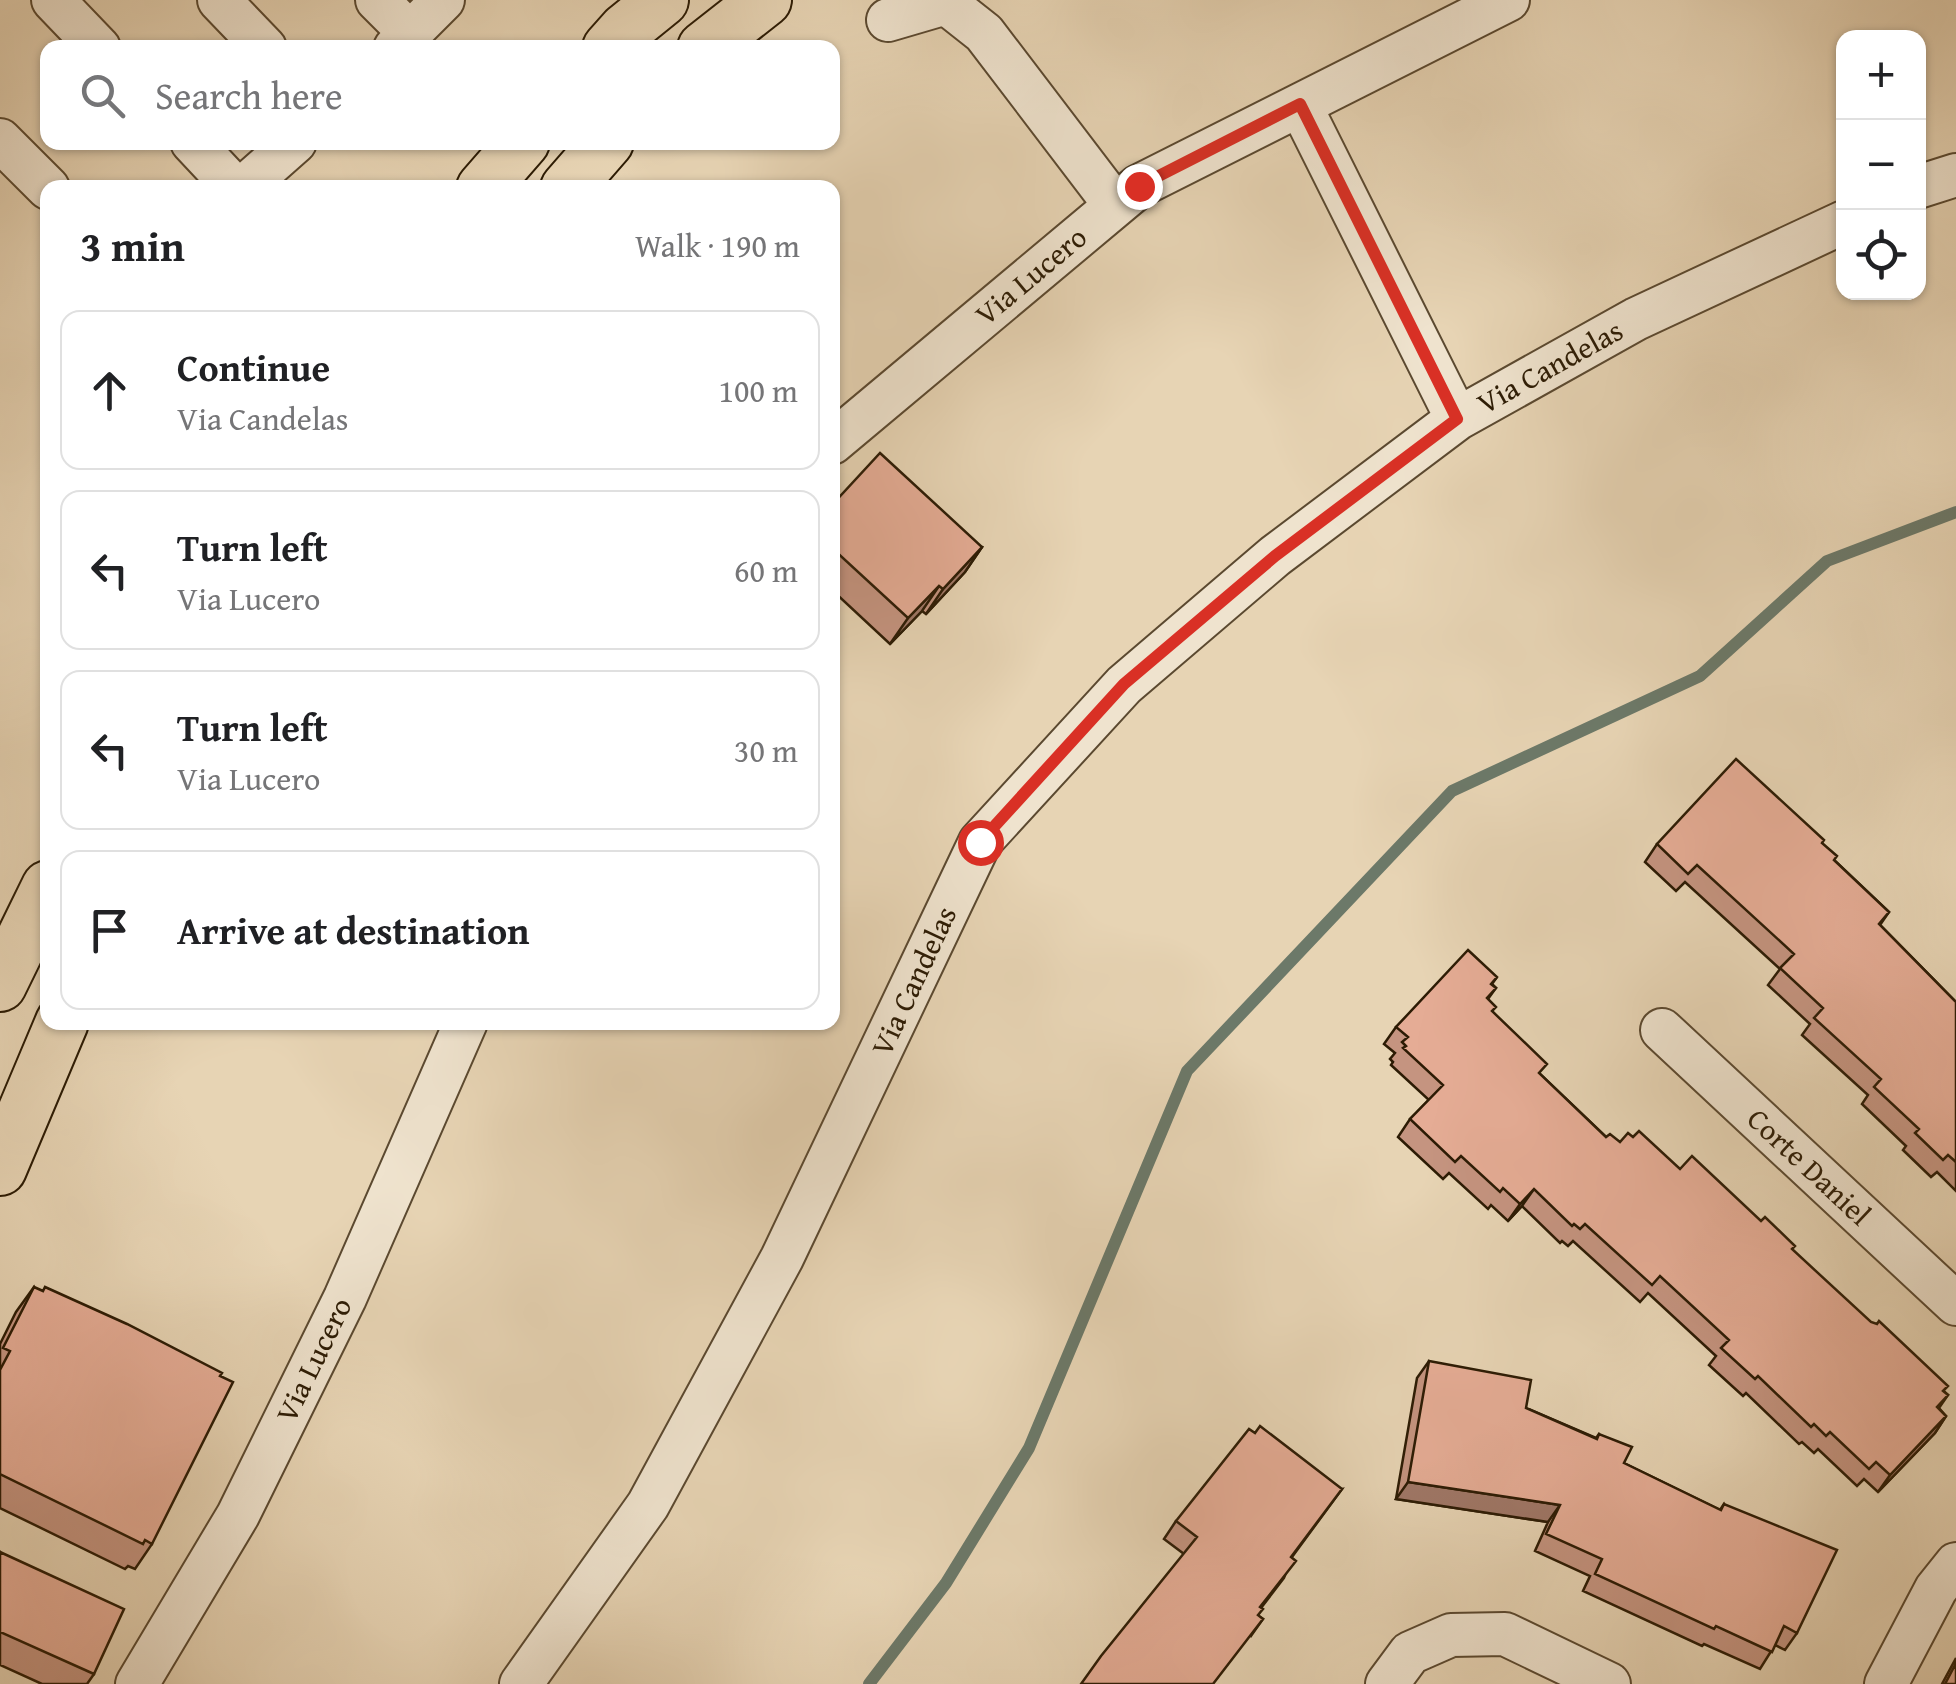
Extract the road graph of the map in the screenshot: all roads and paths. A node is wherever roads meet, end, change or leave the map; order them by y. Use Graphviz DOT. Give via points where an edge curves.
graph roads {
  1 [pos="53,0"];
  2 [pos="219,0"];
  3 [pos="378,0"];
  4 [pos="443,0"];
  5 [pos="662,0"];
  6 [pos="765,0"];
  7 [pos="1508,0"];
  8 [pos="888,20"];
  9 [pos="91,40"];
  10 [pos="257,40"];
  11 [pos="403,40"];
  12 [pos="618,40"];
  13 [pos="714,40"];
  14 [pos="1300,104"];
  15 [pos="0,140"];
  16 [pos="200,150"];
  17 [pos="285,150"];
  18 [pos="517,150"];
  19 [pos="600,150"];
  20 [pos="1956,174"];
  21 [pos="40,180"];
  22 [pos="231,180"];
  23 [pos="249,180"];
  24 [pos="490,180"];
  25 [pos="573,180"];
  26 [pos="1926,184"];
  27 [pos="1115,205"];
  28 [pos="1836,226"];
  29 [pos="1457,419"];
  30 [pos="840,437"];
  31 [pos="40,904"];
  32 [pos="0,985"];
  33 [pos="59,1030"];
  34 [pos="463,1030"];
  35 [pos="1662,1030"];
  36 [pos="0,1169"];
  37 [pos="1956,1304"];
  38 [pos="1956,1564"];
  39 [pos="137,1684"];
  40 [pos="521,1684"];
  41 [pos="1387,1684"];
  42 [pos="1610,1684"];
  43 [pos="1886,1684"];
  1 -- 9 [label="street"];
  2 -- 10 [label="street"];
  3 -- 11 [label="street"];
  4 -- 11 [label="street"];
  5 -- 12 [label="main road"];
  6 -- 13 [label="main road"];
  7 -- 14 [label="street, Via Lucero"];
  8 -- 27 [label="street" via="946,3 984,33"];
  14 -- 27 [label="street, Via Lucero" via="1139,186"];
  14 -- 29 [label="street"];
  15 -- 21 [label="street"];
  16 -- 22 [label="street"];
  17 -- 23 [label="street"];
  18 -- 24 [label="main road"];
  19 -- 25 [label="main road"];
  20 -- 26 [label="street"];
  27 -- 30 [label="street, Via Lucero"];
  28 -- 29 [label="street, Via Candelas" via="1636,319"];
  29 -- 40 [label="street, Via Candelas" via="1275,556 1124,684 980,842 764,1292 648,1505"];
  31 -- 32 [label="main road"];
  33 -- 36 [label="main road"];
  34 -- 39 [label="street, Via Lucero" via="346,1298 238,1515"];
  35 -- 37 [label="street, Corte Daniel"];
  38 -- 43 [label="street"];
  41 -- 42 [label="street" via="1410,1654 1450,1636 1505,1634"];
}
